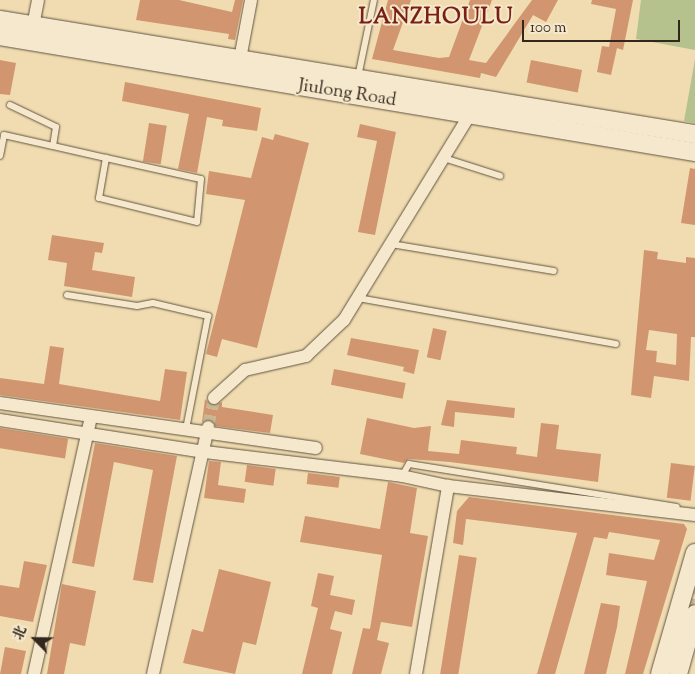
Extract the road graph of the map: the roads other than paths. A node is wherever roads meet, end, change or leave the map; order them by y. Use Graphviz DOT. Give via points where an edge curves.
graph roads {
  1 [pos="38,0"];
  2 [pos="251,0"];
  3 [pos="374,0"];
  4 [pos="0,20"];
  5 [pos="33,26"];
  6 [pos="0,36"];
  7 [pos="240,59"];
  8 [pos="358,80"];
  9 [pos="10,104"];
  10 [pos="470,114"];
  11 [pos="695,134"];
  12 [pos="53,146"];
  13 [pos="695,152"];
  14 [pos="0,156"];
  15 [pos="106,158"];
  16 [pos="444,158"];
  17 [pos="500,176"];
  18 [pos="390,244"];
  19 [pos="554,271"];
  20 [pos="67,295"];
  21 [pos="358,298"];
  22 [pos="616,344"];
  23 [pos="214,398"];
  24 [pos="0,403"];
  25 [pos="91,416"];
  26 [pos="0,420"];
  27 [pos="186,429"];
  28 [pos="207,430"];
  29 [pos="87,434"];
  30 [pos="316,448"];
  31 [pos="205,452"];
  32 [pos="402,476"];
  33 [pos="448,486"];
  34 [pos="695,510"];
  35 [pos="695,515"];
  36 [pos="695,552"];
  37 [pos="695,614"];
  38 [pos="34,674"];
  39 [pos="153,674"];
  40 [pos="416,674"];
  41 [pos="660,674"];
  42 [pos="678,674"];
  1 -- 5 [label="street"];
  2 -- 7 [label="street"];
  3 -- 8 [label="lane"];
  4 -- 5 [label="main road, Jiulong Road"];
  5 -- 7 [label="main road, Jiulong Road"];
  6 -- 10 [label="main road, Jiulong Road"];
  7 -- 8 [label="main road, Jiulong Road"];
  8 -- 11 [label="main road, Jiulong Road"];
  9 -- 12 [label="lane" via="56,127"];
  10 -- 13 [label="main road, Jiulong Road"];
  10 -- 16 [label="street"];
  12 -- 14 [label="lane" via="4,135"];
  12 -- 15 [label="lane"];
  15 -- 15 [label="lane" via="201,179 197,222 99,198"];
  16 -- 17 [label="lane"];
  16 -- 18 [label="street"];
  18 -- 19 [label="lane"];
  18 -- 21 [label="street"];
  20 -- 27 [label="lane" via="137,306 153,303 208,316"];
  21 -- 22 [label="lane"];
  21 -- 23 [label="street" via="344,320 306,356 245,370"];
  24 -- 25 [label="street"];
  25 -- 27 [label="street"];
  25 -- 29 [label="street"];
  26 -- 29 [label="street"];
  27 -- 28 [label="street"];
  28 -- 30 [label="street"];
  28 -- 31 [label="street"];
  29 -- 31 [label="street"];
  29 -- 38 [label="street"];
  31 -- 32 [label="street"];
  31 -- 39 [label="street"];
  32 -- 33 [label="street"];
  32 -- 34 [label="lane" via="409,464"];
  33 -- 35 [label="street"];
  33 -- 40 [label="street"];
  36 -- 41 [label="main road"];
  37 -- 42 [label="main road"];
}
